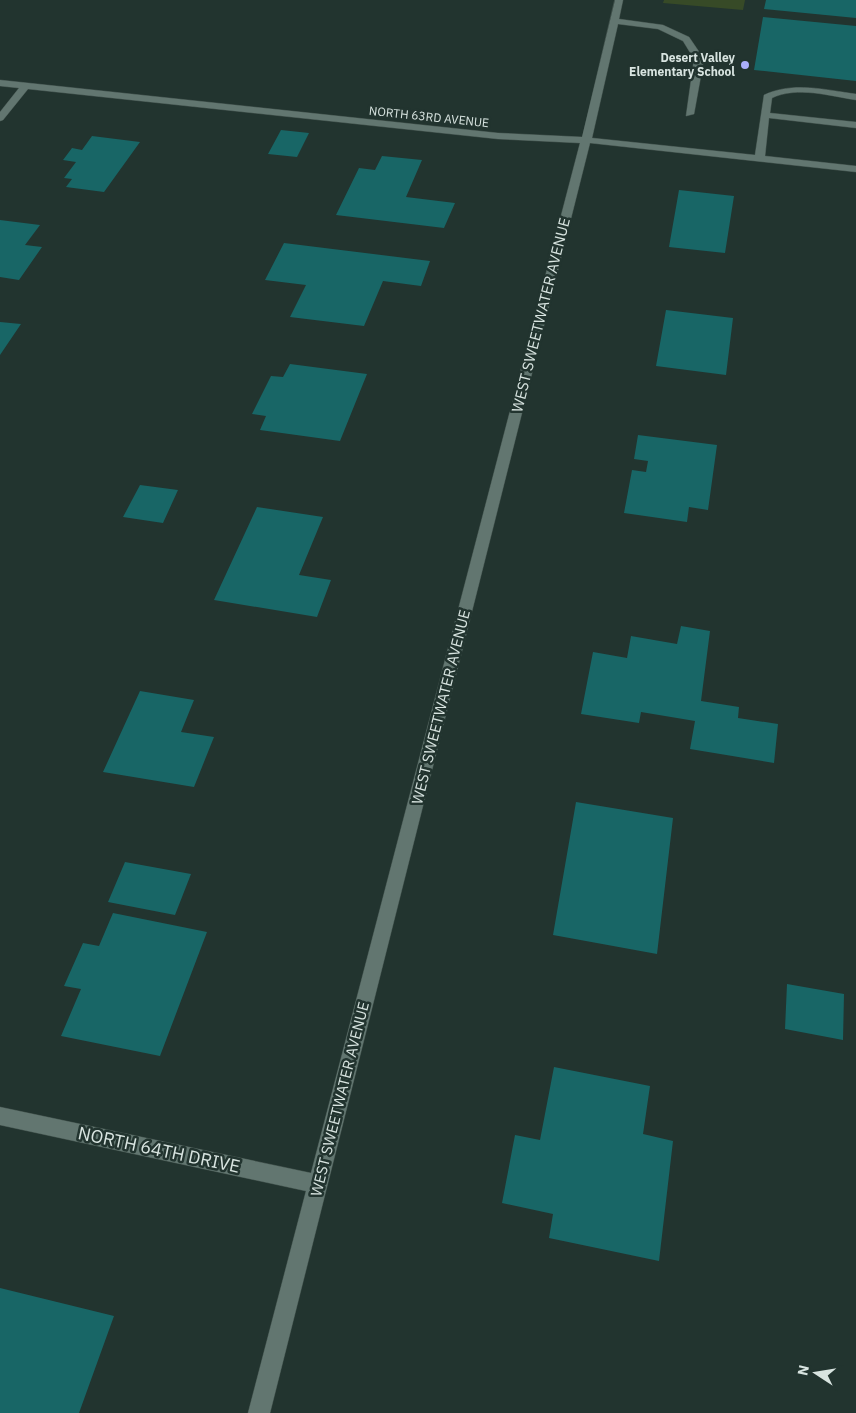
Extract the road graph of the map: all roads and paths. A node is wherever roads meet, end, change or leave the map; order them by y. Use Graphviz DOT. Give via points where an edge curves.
graph roads {
  1 [pos="619,0"];
  2 [pos="614,21"];
  3 [pos="0,83"];
  4 [pos="26,86"];
  5 [pos="856,97"];
  6 [pos="689,114"];
  7 [pos="765,115"];
  8 [pos="0,118"];
  9 [pos="856,125"];
  10 [pos="586,140"];
  11 [pos="760,159"];
  12 [pos="856,169"];
  13 [pos="0,1116"];
  14 [pos="318,1184"];
  15 [pos="259,1413"];
  1 -- 2 [label="street, WEST SWEETWATER AVENUE"];
  2 -- 6 [label="street" via="660,26 686,39 700,59"];
  2 -- 10 [label="street, WEST SWEETWATER AVENUE"];
  3 -- 4 [label="street, NORTH 63RD AVENUE"];
  4 -- 8 [label="street"];
  4 -- 10 [label="street, NORTH 63RD AVENUE" via="498,136"];
  5 -- 7 [label="street" via="799,90 773,93 767,97"];
  7 -- 9 [label="street"];
  7 -- 11 [label="street"];
  10 -- 11 [label="street, NORTH 63RD AVENUE"];
  10 -- 14 [label="street, WEST SWEETWATER AVENUE"];
  11 -- 12 [label="street, NORTH 63RD AVENUE"];
  13 -- 14 [label="street, NORTH 64TH DRIVE"];
  14 -- 15 [label="street, WEST SWEETWATER AVENUE"];
}
